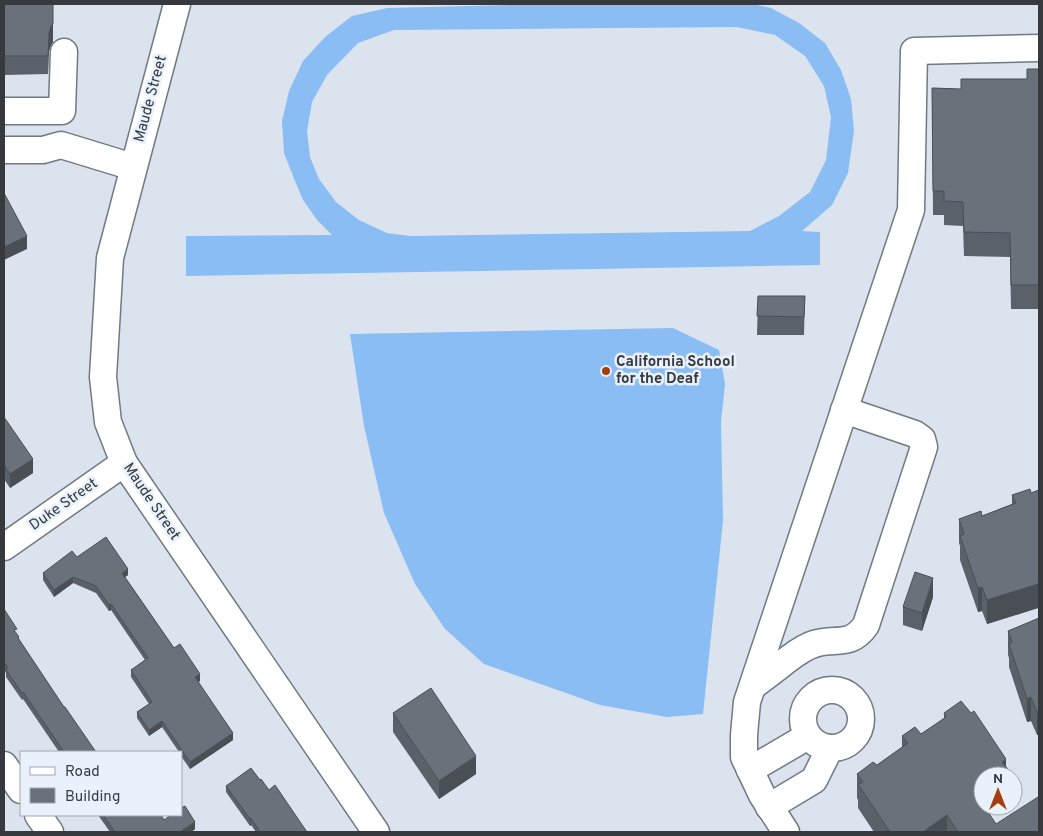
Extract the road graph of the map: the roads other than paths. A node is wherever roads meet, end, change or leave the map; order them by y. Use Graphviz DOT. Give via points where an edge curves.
graph roads {
  1 [pos="177,4"];
  2 [pos="1039,48"];
  3 [pos="64,52"];
  4 [pos="4,111"];
  5 [pos="62,111"];
  6 [pos="61,145"];
  7 [pos="4,150"];
  8 [pos="133,168"];
  9 [pos="844,410"];
  10 [pos="124,463"];
  11 [pos="4,548"];
  12 [pos="753,686"];
  13 [pos="808,736"];
  14 [pos="830,748"];
  15 [pos="4,765"];
  16 [pos="750,770"];
  17 [pos="20,789"];
  18 [pos="769,807"];
  19 [pos="39,816"];
  20 [pos="50,832"];
  21 [pos="376,832"];
  22 [pos="786,832"];
  1 -- 8 [label="street, Maude Street"];
  2 -- 9 [label="street" via="914,51 910,210"];
  3 -- 5 [label="street"];
  4 -- 5 [label="street"];
  5 -- 6 [label="street"];
  6 -- 7 [label="street" via="43,150"];
  6 -- 8 [label="street"];
  8 -- 10 [label="street, Maude Street" via="110,258 102,377 108,422"];
  9 -- 12 [label="street"];
  9 -- 12 [label="street" via="915,434 922,439 924,447 869,616 861,632 853,638 813,644"];
  10 -- 11 [label="street, Duke Street"];
  10 -- 21 [label="street, Maude Street"];
  12 -- 16 [label="street" via="744,735 744,758"];
  13 -- 14 [label="street"];
  13 -- 14 [label="street" via="802,717 810,699 827,689 846,693 859,708 862,717 860,727 849,743"];
  13 -- 16 [label="street"];
  14 -- 18 [label="street" via="814,780"];
  15 -- 17 [label="street"];
  16 -- 18 [label="street"];
  18 -- 22 [label="street"];
  19 -- 20 [label="street"];
}
